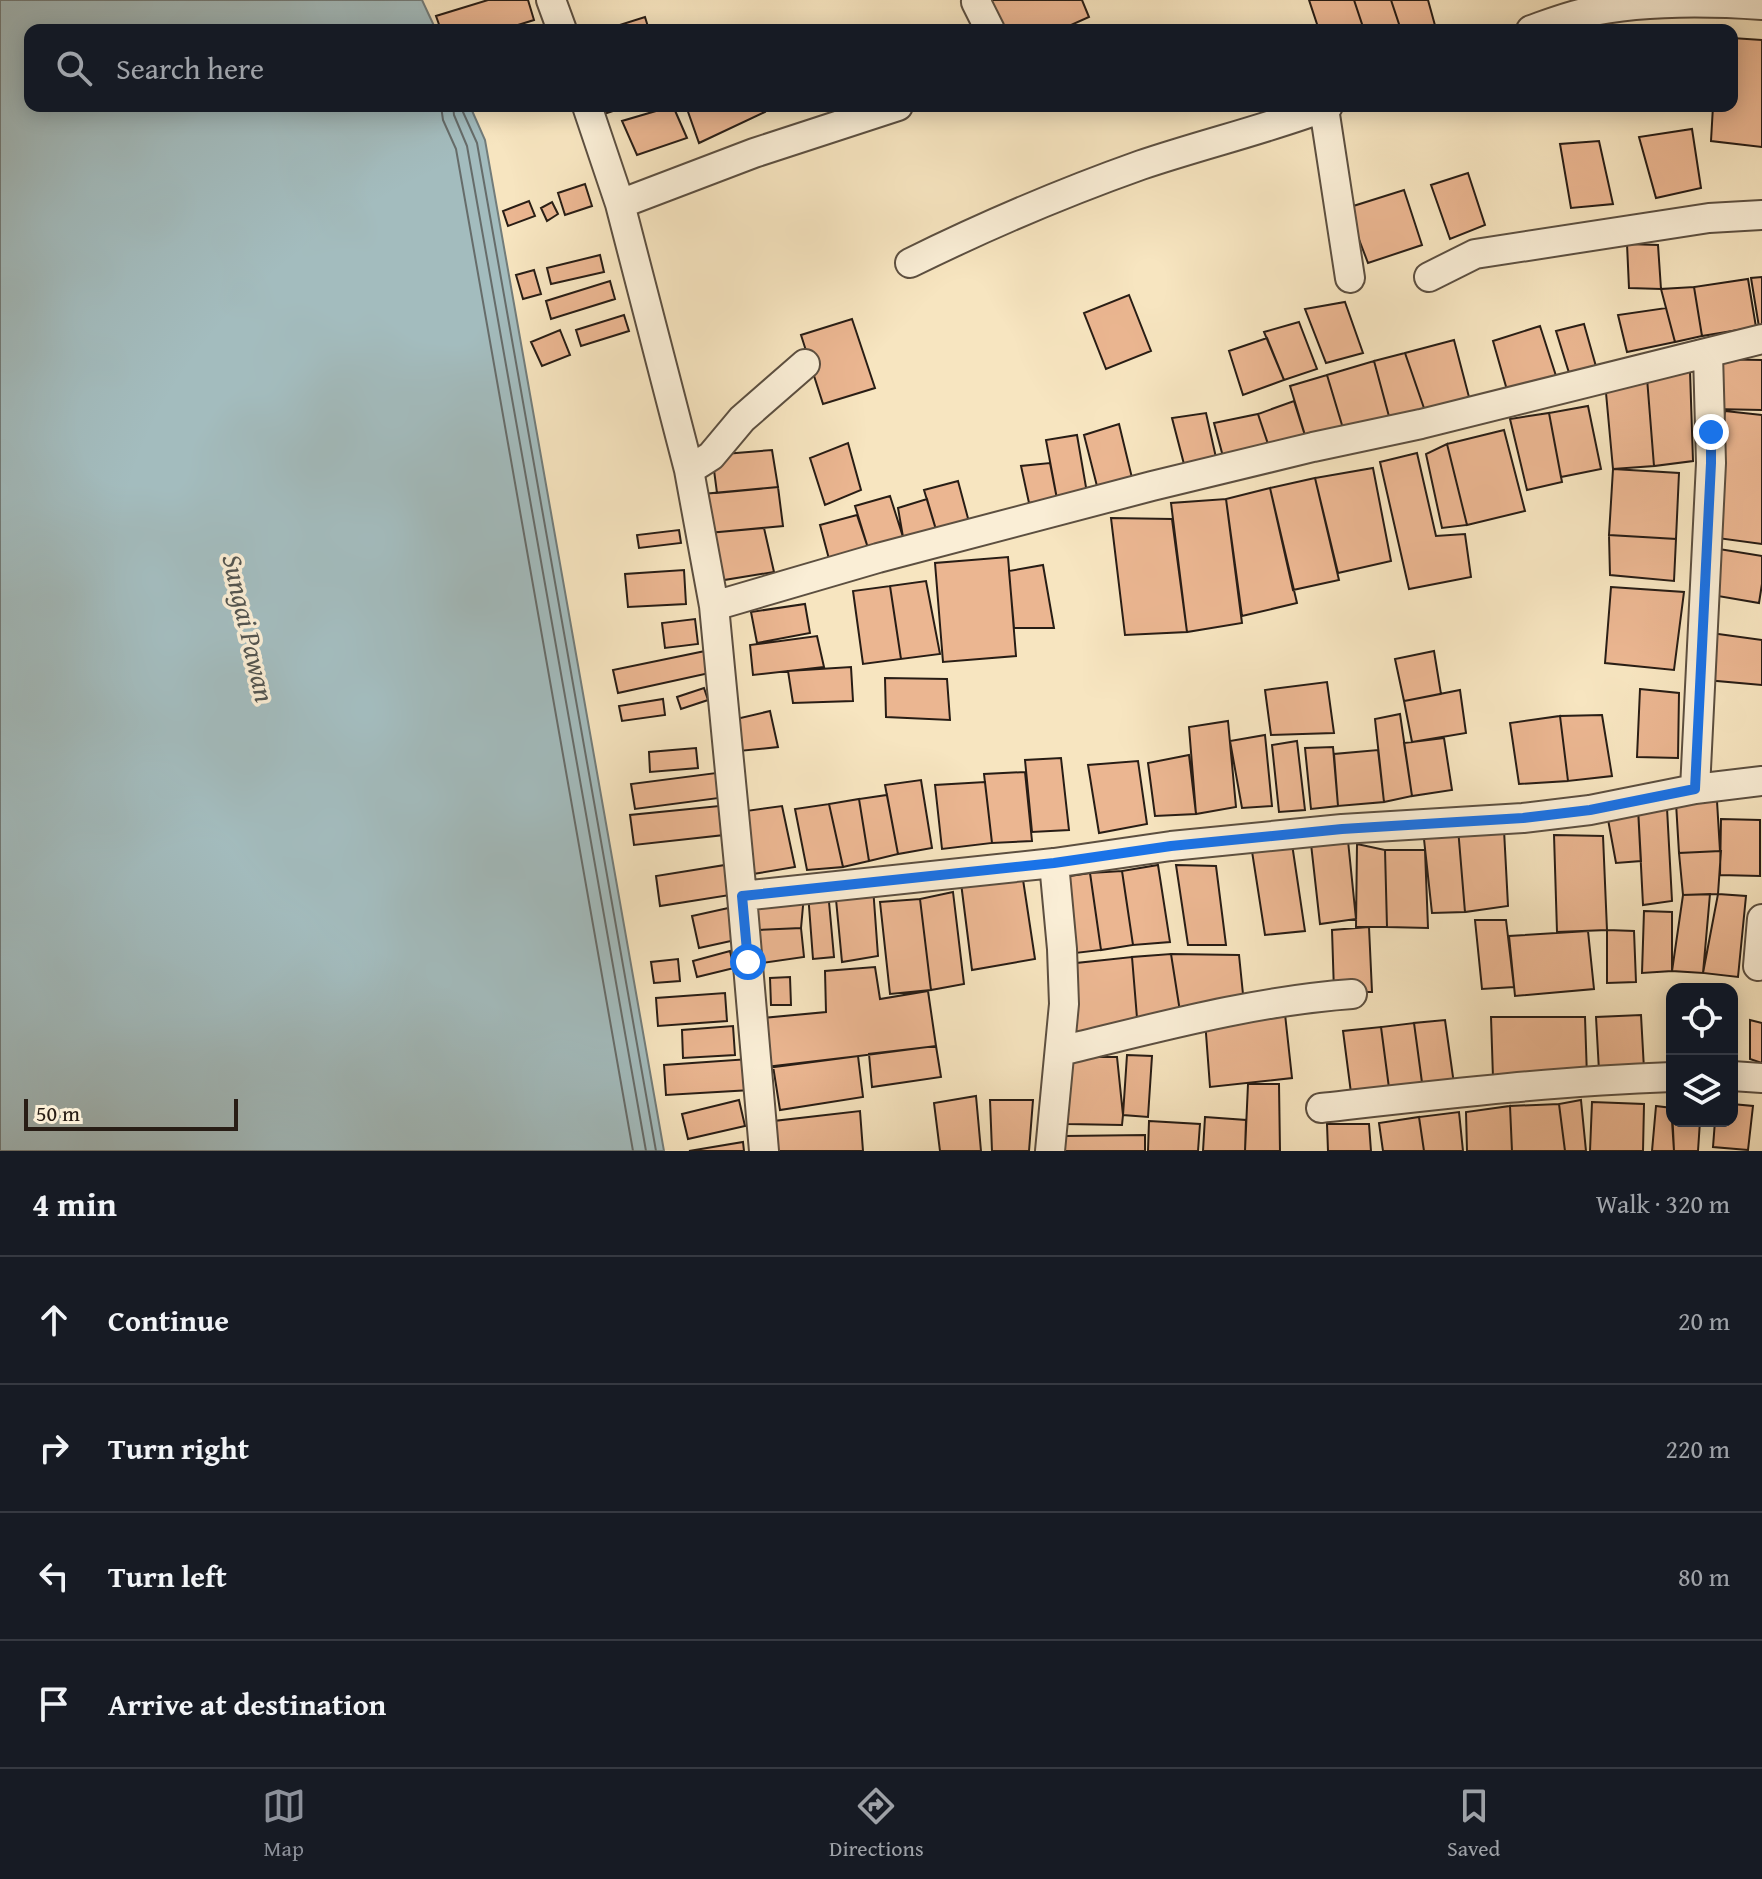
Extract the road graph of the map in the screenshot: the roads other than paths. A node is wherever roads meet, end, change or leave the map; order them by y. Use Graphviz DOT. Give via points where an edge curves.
graph roads {
  1 [pos="551,0"];
  2 [pos="977,0"];
  3 [pos="1762,5"];
  4 [pos="560,24"];
  5 [pos="987,24"];
  6 [pos="1549,24"];
  7 [pos="589,112"];
  8 [pos="880,112"];
  9 [pos="1310,112"];
  10 [pos="1327,112"];
  11 [pos="620,204"];
  12 [pos="1762,215"];
  13 [pos="910,263"];
  14 [pos="1429,277"];
  15 [pos="1350,278"];
  16 [pos="1762,339"];
  17 [pos="1708,354"];
  18 [pos="805,364"];
  19 [pos="689,470"];
  20 [pos="714,606"];
  21 [pos="1762,781"];
  22 [pos="1695,789"];
  23 [pos="1054,863"];
  24 [pos="742,896"];
  25 [pos="1762,919"];
  26 [pos="1758,966"];
  27 [pos="1352,994"];
  28 [pos="1060,1051"];
  29 [pos="1738,1076"];
  30 [pos="1666,1077"];
  31 [pos="1762,1078"];
  32 [pos="1321,1108"];
  33 [pos="764,1151"];
  34 [pos="1050,1151"];
  1 -- 4 [label="street"];
  2 -- 5 [label="street"];
  3 -- 6 [label="street" via="1639,5"];
  7 -- 11 [label="street"];
  8 -- 11 [label="street"];
  9 -- 13 [label="street" via="1049,199"];
  10 -- 15 [label="street"];
  11 -- 19 [label="street"];
  12 -- 14 [label="street" via="1709,218 1475,254"];
  16 -- 17 [label="street"];
  17 -- 20 [label="street" via="1038,515"];
  17 -- 22 [label="street" via="1711,463"];
  18 -- 19 [label="street" via="742,419 711,456"];
  19 -- 20 [label="street"];
  20 -- 24 [label="street"];
  21 -- 22 [label="street"];
  22 -- 23 [label="street" via="1523,818 1326,830"];
  23 -- 24 [label="street"];
  23 -- 28 [label="street" via="1064,1004"];
  24 -- 33 [label="street"];
  25 -- 26 [label="street"];
  27 -- 28 [label="street" via="1262,1005"];
  28 -- 34 [label="street"];
  29 -- 31 [label="street"];
  30 -- 32 [label="street"];
}
